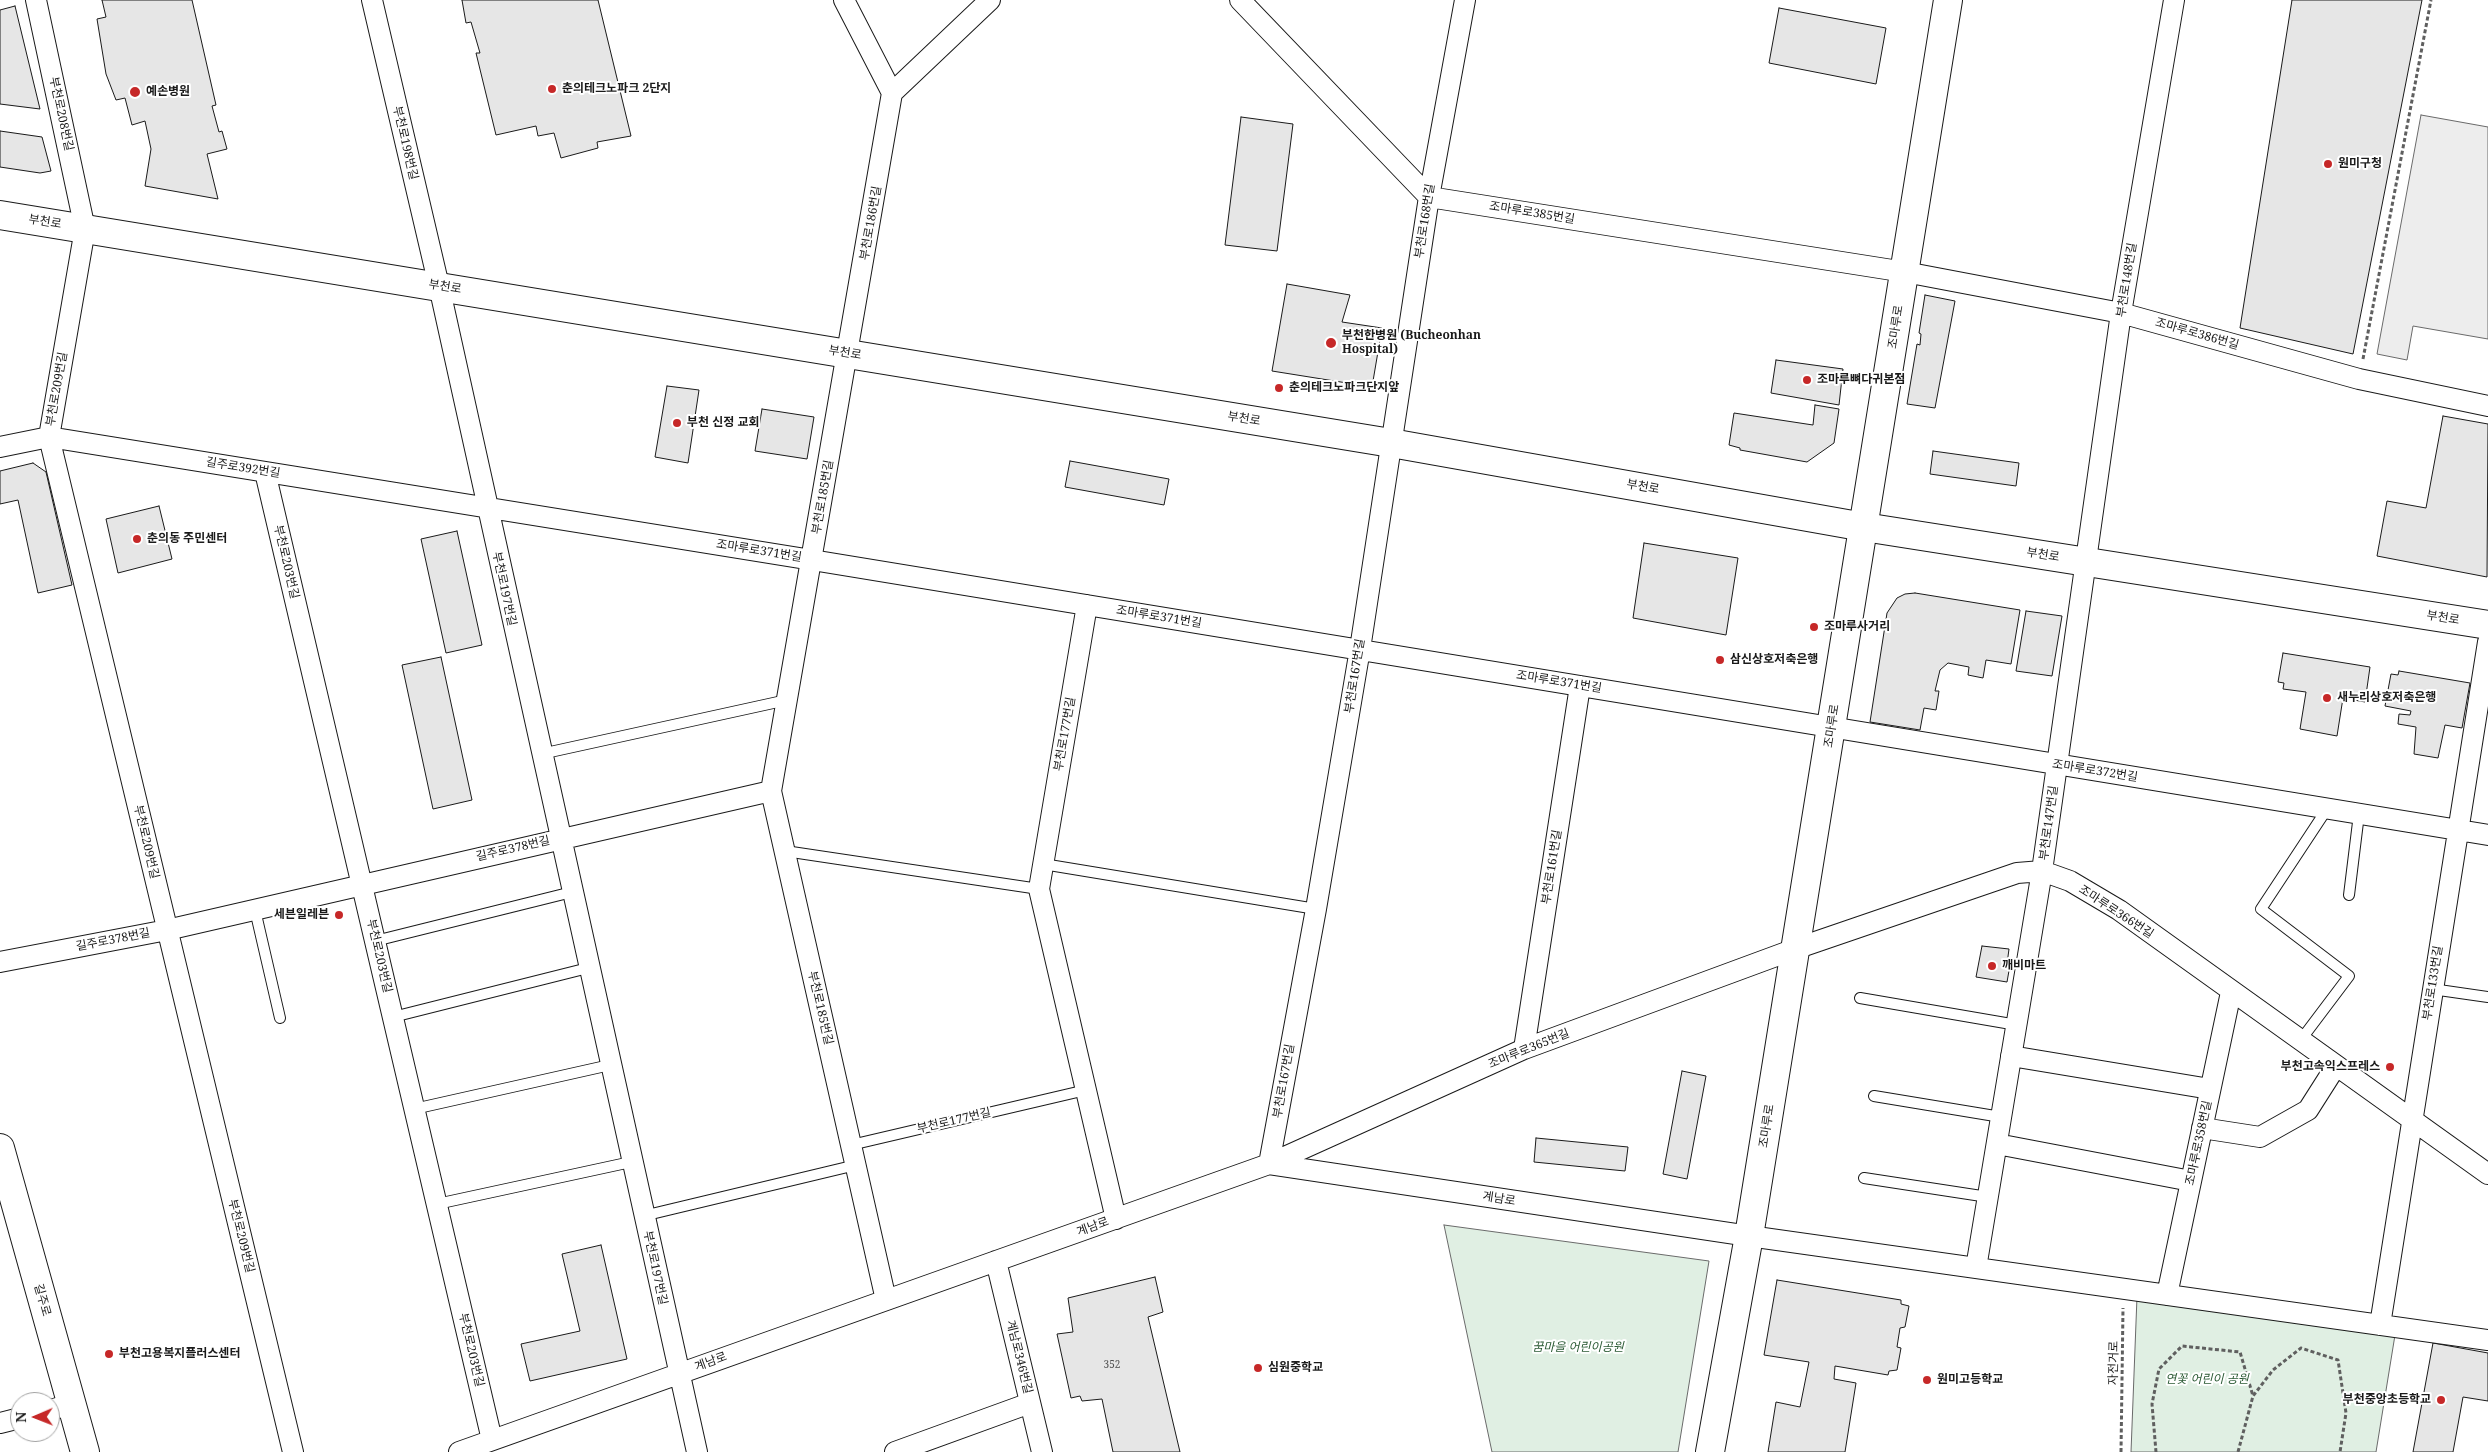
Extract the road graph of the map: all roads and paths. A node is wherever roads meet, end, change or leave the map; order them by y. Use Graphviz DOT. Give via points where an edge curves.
graph roads {
  1 [pos="36,0"];
  2 [pos="372,0"];
  3 [pos="844,0"];
  4 [pos="990,0"];
  5 [pos="1240,0"];
  6 [pos="1466,0"];
  7 [pos="1948,0"];
  8 [pos="2174,0"];
  9 [pos="2431,0"];
  10 [pos="892,93"];
  11 [pos="1428,197"];
  12 [pos="0,215"];
  13 [pos="85,229"];
  14 [pos="1905,272"];
  15 [pos="439,286"];
  16 [pos="2121,313"];
  17 [pos="848,354"];
  18 [pos="2359,379"];
  19 [pos="2488,406"];
  20 [pos="49,437"];
  21 [pos="1391,443"];
  22 [pos="0,447"];
  23 [pos="265,472"];
  24 [pos="486,506"];
  25 [pos="1864,527"];
  26 [pos="812,560"];
  27 [pos="2085,562"];
  28 [pos="1087,605"];
  29 [pos="2488,626"];
  30 [pos="2488,642"];
  31 [pos="1360,650"];
  32 [pos="1580,686"];
  33 [pos="788,700"];
  34 [pos="1832,727"];
  35 [pos="541,754"];
  36 [pos="2057,765"];
  37 [pos="772,791"];
  38 [pos="2327,809"];
  39 [pos="2359,814"];
  40 [pos="2458,830"];
  41 [pos="2488,835"];
  42 [pos="560,838"];
  43 [pos="785,851"];
  44 [pos="1043,864"];
  45 [pos="2042,872"];
  46 [pos="362,884"];
  47 [pos="1039,889"];
  48 [pos="572,892"];
  49 [pos="2349,895"];
  50 [pos="1316,909"];
  51 [pos="255,910"];
  52 [pos="167,930"];
  53 [pos="375,941"];
  54 [pos="1795,949"];
  55 [pos="0,962"];
  56 [pos="588,968"];
  57 [pos="2432,989"];
  58 [pos="2231,992"];
  59 [pos="2488,997"];
  60 [pos="1860,998"];
  61 [pos="393,1017"];
  62 [pos="280,1018"];
  63 [pos="2016,1025"];
  64 [pos="2300,1041"];
  65 [pos="1524,1049"];
  66 [pos="2011,1056"];
  67 [pos="610,1065"];
  68 [pos="2336,1066"];
  69 [pos="2210,1089"];
  70 [pos="1086,1090"];
  71 [pos="1874,1096"];
  72 [pos="414,1109"];
  73 [pos="2001,1116"];
  74 [pos="2412,1119"];
  75 [pos="2202,1128"];
  76 [pos="1997,1144"];
  77 [pos="851,1145"];
  78 [pos="0,1148"];
  79 [pos="631,1162"];
  80 [pos="1269,1164"];
  81 [pos="856,1166"];
  82 [pos="2488,1174"];
  83 [pos="1864,1178"];
  84 [pos="2191,1181"];
  85 [pos="1988,1197"];
  86 [pos="437,1204"];
  87 [pos="643,1216"];
  88 [pos="1116,1218"];
  89 [pos="1749,1236"];
  90 [pos="996,1261"];
  91 [pos="1976,1268"];
  92 [pos="2124,1289"];
  93 [pos="2166,1295"];
  94 [pos="886,1300"];
  95 [pos="2380,1324"];
  96 [pos="2488,1340"];
  97 [pos="678,1374"];
  98 [pos="2253,1396"];
  99 [pos="1030,1403"];
  100 [pos="61,1407"];
  101 [pos="492,1440"];
  102 [pos="85,1452"];
  103 [pos="293,1452"];
  104 [pos="459,1452"];
  105 [pos="697,1452"];
  106 [pos="895,1452"];
  107 [pos="1042,1452"];
  108 [pos="1710,1452"];
  109 [pos="2121,1452"];
  110 [pos="2156,1452"];
  111 [pos="2238,1452"];
  112 [pos="2340,1452"];
  1 -- 13 [label="street, 부천로208번길"];
  2 -- 15 [label="street, 부천로198번길"];
  3 -- 10 [label="street"];
  4 -- 10 [label="street"];
  5 -- 11 [label="street"];
  6 -- 11 [label="street, 부천로168번길"];
  7 -- 14 [label="main road, 조마루로"];
  8 -- 16 [label="street, 부천로148번길"];
  9 -- 18 [label="path"];
  10 -- 17 [label="street, 부천로186번길"];
  11 -- 14 [label="street, 조마루로385번길"];
  11 -- 21 [label="street, 부천로168번길"];
  12 -- 13 [label="main road, 부천로"];
  13 -- 15 [label="main road, 부천로"];
  13 -- 20 [label="street, 부천로209번길"];
  14 -- 16 [label="street, 조마루로386번길"];
  14 -- 25 [label="main road, 조마루로"];
  15 -- 17 [label="main road, 부천로"];
  15 -- 24 [label="street, 부천로197번길"];
  16 -- 18 [label="street, 조마루로386번길"];
  16 -- 27 [label="street, 부천로148번길"];
  17 -- 21 [label="main road, 부천로"];
  17 -- 26 [label="street, 부천로185번길"];
  18 -- 19 [label="street, 조마루로386번길"];
  20 -- 22 [label="street, 길주로392번길"];
  20 -- 23 [label="street, 길주로392번길"];
  20 -- 52 [label="street, 부천로209번길"];
  21 -- 25 [label="main road, 부천로"];
  21 -- 31 [label="street, 부천로167번길"];
  23 -- 24 [label="street, 길주로392번길"];
  23 -- 46 [label="street, 부천로203번길"];
  24 -- 26 [label="street, 조마루로371번길"];
  24 -- 35 [label="street, 부천로197번길"];
  25 -- 27 [label="main road, 부천로"];
  25 -- 34 [label="main road, 조마루로"];
  26 -- 28 [label="street, 조마루로371번길"];
  26 -- 33 [label="street, 부천로185번길"];
  27 -- 29 [label="main road, 부천로"];
  27 -- 36 [label="street, 부천로147번길"];
  28 -- 31 [label="street, 조마루로371번길"];
  28 -- 44 [label="street, 부천로177번길"];
  30 -- 40 [label="street, 부천로133번길"];
  31 -- 32 [label="street, 조마루로371번길"];
  31 -- 50 [label="street, 부천로167번길"];
  32 -- 34 [label="street, 조마루로371번길"];
  32 -- 65 [label="street, 부천로161번길"];
  33 -- 35 [label="lane"];
  33 -- 37 [label="street, 부천로185번길"];
  34 -- 36 [label="street, 조마루로372번길"];
  34 -- 54 [label="main road, 조마루로"];
  35 -- 42 [label="street, 부천로197번길"];
  36 -- 38 [label="street, 조마루로372번길"];
  36 -- 45 [label="street, 부천로147번길"];
  37 -- 42 [label="street, 길주로378번길"];
  37 -- 43 [label="street, 부천로185번길"];
  38 -- 39 [label="street, 조마루로372번길"];
  38 -- 64 [label="lane" via="2262,909 2348,976"];
  39 -- 40 [label="street, 조마루로372번길"];
  39 -- 49 [label="lane"];
  40 -- 41 [label="street, 조마루로372번길"];
  40 -- 57 [label="street, 부천로133번길"];
  42 -- 46 [label="street, 길주로378번길"];
  42 -- 48 [label="street, 부천로197번길"];
  43 -- 47 [label="lane"];
  43 -- 77 [label="street, 부천로185번길"];
  44 -- 47 [label="street, 부천로177번길"];
  44 -- 50 [label="lane"];
  45 -- 54 [label="street, 조마루로366번길" via="2017,873"];
  45 -- 58 [label="street, 조마루로366번길" via="2070,881 2119,910"];
  45 -- 63 [label="street, 부천로147번길"];
  46 -- 51 [label="street, 길주로378번길"];
  46 -- 53 [label="street, 부천로203번길"];
  47 -- 70 [label="street, 부천로177번길"];
  48 -- 53 [label="lane"];
  48 -- 56 [label="street, 부천로197번길"];
  50 -- 80 [label="street, 부천로167번길"];
  51 -- 52 [label="street, 길주로378번길"];
  51 -- 62 [label="lane"];
  52 -- 55 [label="street, 길주로378번길"];
  52 -- 103 [label="street, 부천로209번길"];
  53 -- 61 [label="street, 부천로203번길"];
  54 -- 65 [label="street, 조마루로365번길"];
  54 -- 89 [label="main road, 조마루로"];
  56 -- 61 [label="lane"];
  56 -- 67 [label="street, 부천로197번길"];
  57 -- 59 [label="lane"];
  57 -- 74 [label="street, 부천로133번길"];
  58 -- 64 [label="street, 조마루로366번길"];
  58 -- 69 [label="street, 조마루로358번길"];
  60 -- 63 [label="lane"];
  61 -- 72 [label="street, 부천로203번길"];
  63 -- 66 [label="street, 부천로147번길"];
  64 -- 68 [label="street, 조마루로366번길"];
  65 -- 80 [label="street, 조마루로365번길"];
  66 -- 69 [label="street"];
  66 -- 73 [label="street, 부천로147번길"];
  67 -- 72 [label="lane"];
  67 -- 79 [label="street, 부천로197번길"];
  68 -- 74 [label="street, 조마루로366번길"];
  68 -- 75 [label="street" via="2308,1110 2260,1137"];
  69 -- 75 [label="street, 조마루로358번길"];
  70 -- 77 [label="lane, 부천로177번길"];
  70 -- 88 [label="street, 부천로177번길"];
  71 -- 73 [label="lane"];
  72 -- 86 [label="street, 부천로203번길"];
  73 -- 76 [label="street, 부천로147번길"];
  74 -- 82 [label="street, 조마루로366번길"];
  74 -- 95 [label="street, 부천로133번길"];
  75 -- 84 [label="street, 조마루로358번길"];
  76 -- 84 [label="street"];
  76 -- 85 [label="street, 부천로147번길"];
  77 -- 81 [label="street, 부천로185번길"];
  78 -- 100 [label="main road, 길주로"];
  79 -- 86 [label="lane"];
  79 -- 87 [label="street, 부천로197번길"];
  80 -- 88 [label="street, 계남로"];
  80 -- 89 [label="street, 계남로"];
  81 -- 87 [label="lane"];
  81 -- 94 [label="street, 부천로185번길"];
  83 -- 85 [label="lane"];
  84 -- 93 [label="street, 조마루로358번길"];
  85 -- 91 [label="street, 부천로147번길"];
  86 -- 101 [label="street, 부천로203번길"];
  87 -- 97 [label="street, 부천로197번길"];
  88 -- 90 [label="street, 계남로"];
  89 -- 91 [label="street, 계남로"];
  89 -- 108 [label="main road, 조마루로"];
  90 -- 94 [label="street, 계남로"];
  90 -- 99 [label="street, 계남로346번길"];
  91 -- 92 [label="street, 계남로"];
  92 -- 93 [label="street, 계남로"];
  92 -- 109 [label="path, 자전거로"];
  93 -- 95 [label="street, 계남로"];
  94 -- 97 [label="street, 계남로"];
  95 -- 96 [label="street, 계남로"];
  97 -- 101 [label="street, 계남로"];
  97 -- 105 [label="street, 부천로197번길"];
  98 -- 110 [label="path" via="2240,1352 2182,1346 2159,1369 2152,1404"];
  98 -- 111 [label="path"];
  98 -- 112 [label="path" via="2273,1370 2301,1348 2338,1360 2346,1413"];
  99 -- 106 [label="street"];
  99 -- 107 [label="street, 계남로346번길"];
  100 -- 102 [label="main road, 길주로"];
  101 -- 104 [label="street, 계남로"];
}
